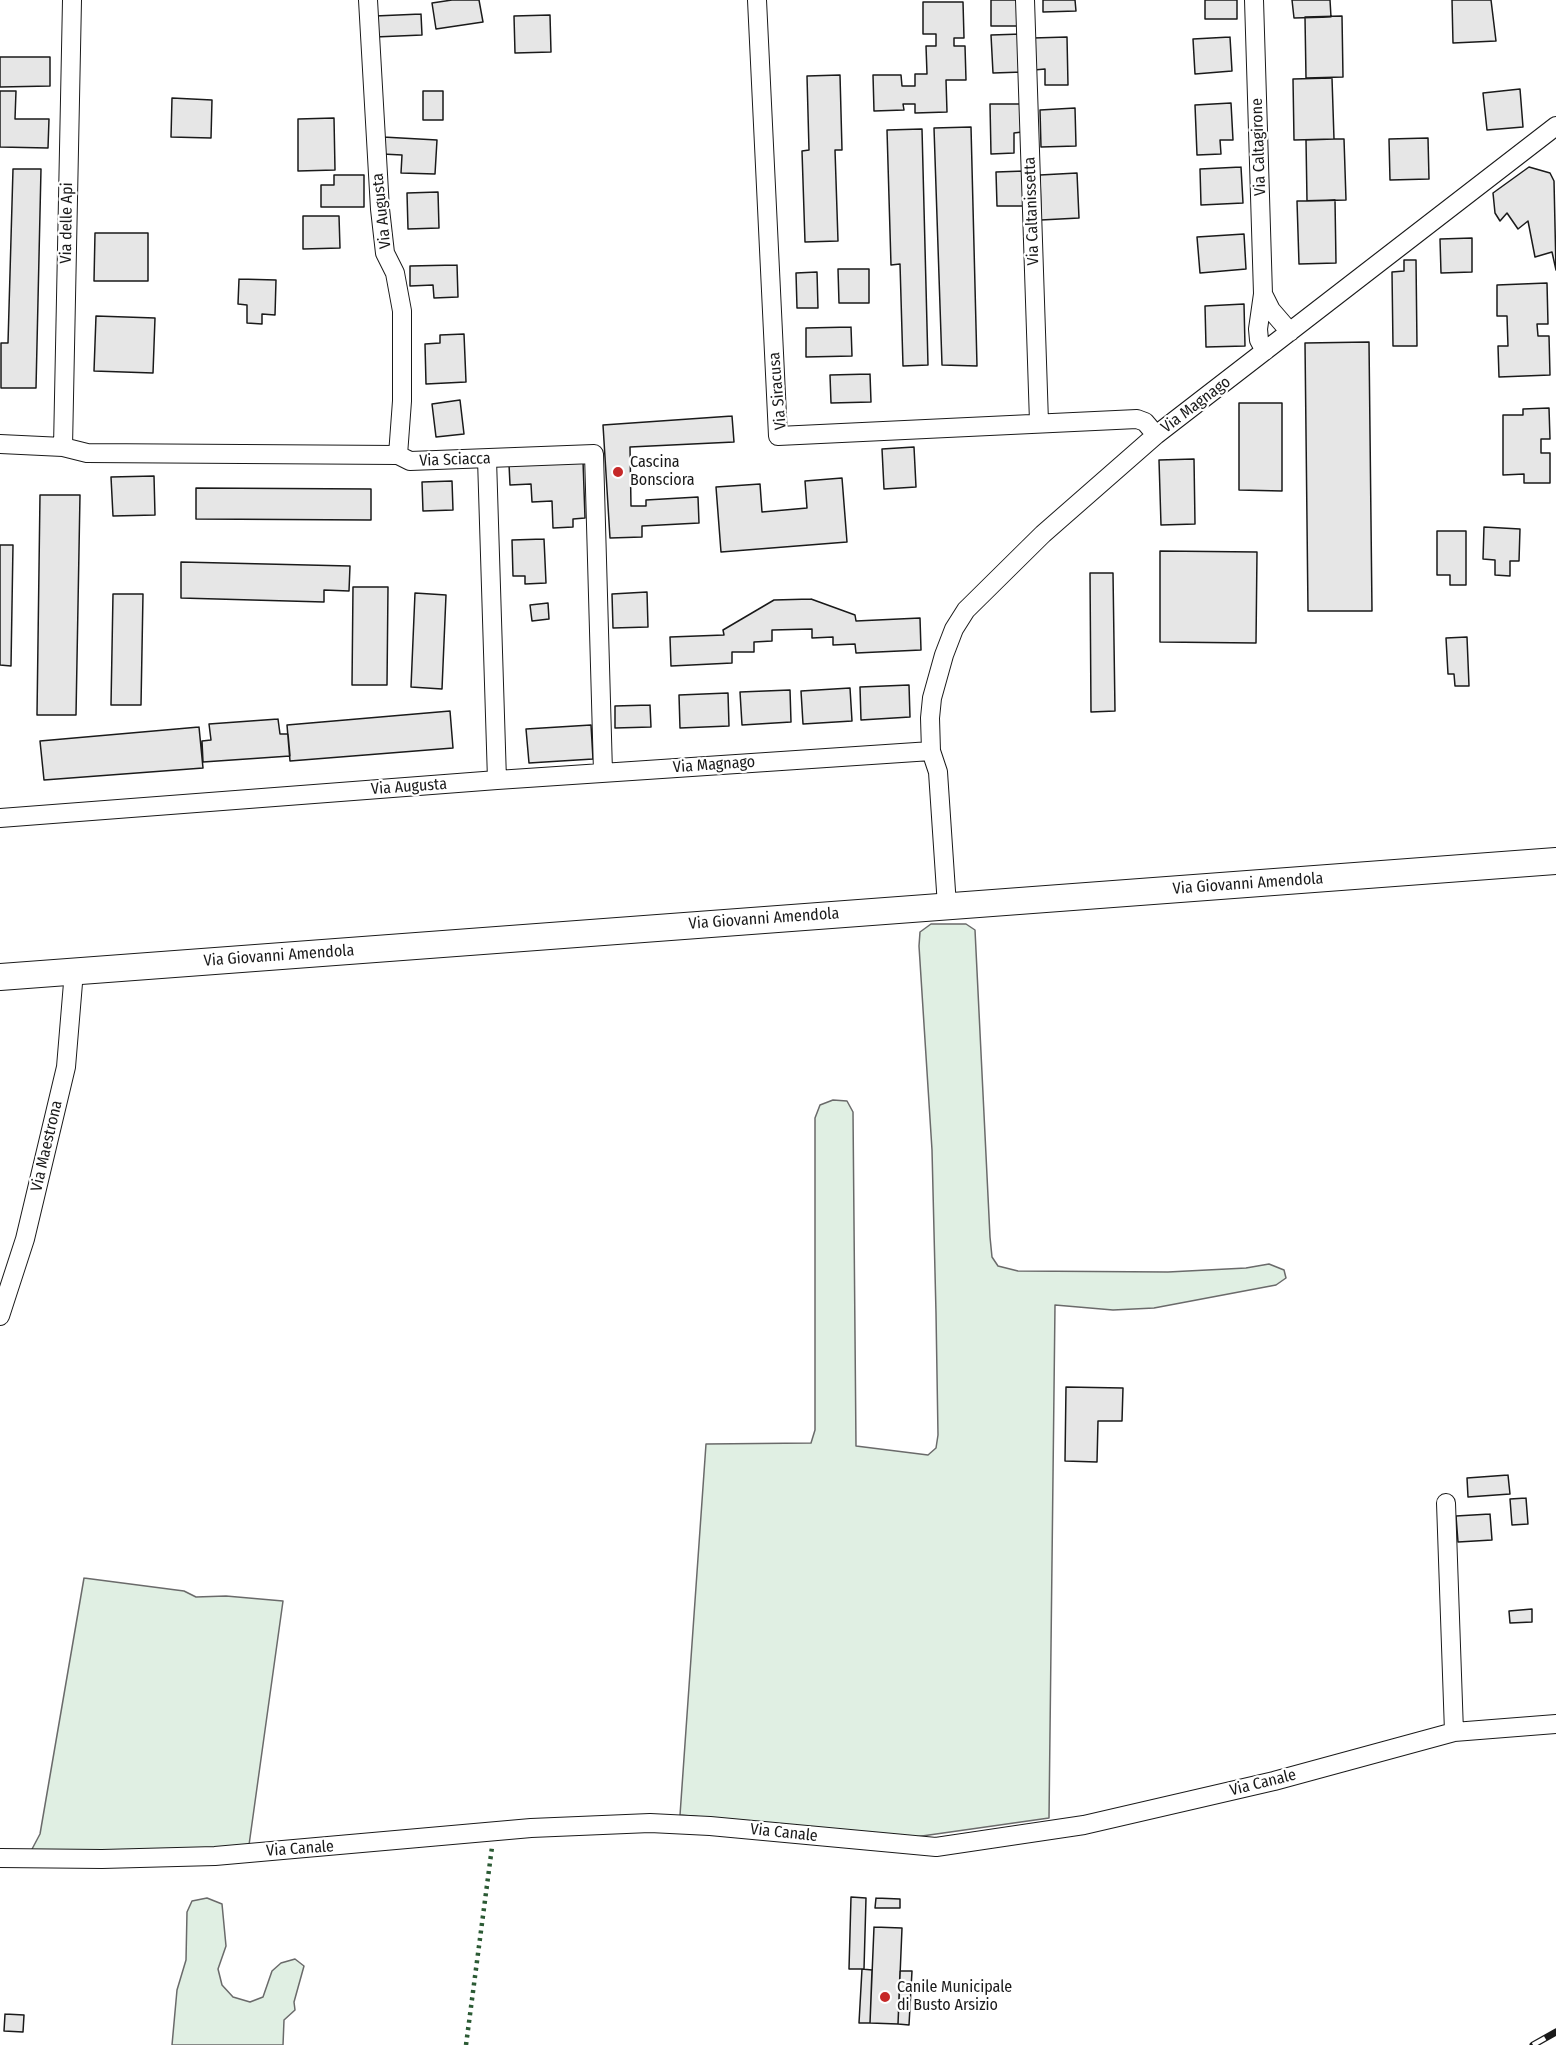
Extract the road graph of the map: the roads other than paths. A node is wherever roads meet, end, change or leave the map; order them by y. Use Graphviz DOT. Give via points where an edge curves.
graph roads {
  1 [pos="72,0"];
  2 [pos="368,0"];
  3 [pos="757,0"];
  4 [pos="1025,0"];
  5 [pos="1254,0"];
  6 [pos="1556,126"];
  7 [pos="1263,294"];
  8 [pos="1290,332"];
  9 [pos="1265,351"];
  10 [pos="1039,422"];
  11 [pos="1156,435"];
  12 [pos="0,444"];
  13 [pos="63,447"];
  14 [pos="398,455"];
  15 [pos="487,459"];
  16 [pos="931,751"];
  17 [pos="603,772"];
  18 [pos="497,780"];
  19 [pos="0,818"];
  20 [pos="1556,861"];
  21 [pos="1527,864"];
  22 [pos="1556,867"];
  23 [pos="947,906"];
  24 [pos="74,971"];
  25 [pos="0,976"];
  26 [pos="0,1316"];
  27 [pos="1446,1503"];
  28 [pos="1556,1724"];
  29 [pos="1454,1732"];
  30 [pos="0,1858"];
  1 -- 13 [label="street, Via delle Api"];
  2 -- 14 [label="street, Via Augusta" via="382,231 385,253 398,282 402,311"];
  3 -- 10 [label="street, Via Siracusa" via="778,436"];
  4 -- 10 [label="street, Via Caltanissetta"];
  5 -- 7 [label="street, Via Caltagirone"];
  6 -- 8 [label="street, Via Magnago"];
  7 -- 8 [label="street"];
  7 -- 9 [label="street, Via Caltagirone" via="1258,336"];
  8 -- 9 [label="street, Via Magnago"];
  9 -- 11 [label="street, Via Magnago"];
  10 -- 11 [label="street, Via Siracusa" via="1137,419"];
  11 -- 16 [label="street, Via Magnago" via="1043,534 966,610 948,642 935,686"];
  12 -- 13 [label="street, Via Sciacca"];
  13 -- 14 [label="street, Via Sciacca" via="87,453"];
  14 -- 15 [label="street, Via Sciacca" via="410,461"];
  15 -- 17 [label="street, Via Sciacca" via="594,454"];
  15 -- 18 [label="street"];
  16 -- 17 [label="street, Via Magnago"];
  16 -- 23 [label="street, Via Magnago" via="938,772"];
  17 -- 18 [label="street, Via Magnago"];
  18 -- 19 [label="street, Via Augusta"];
  20 -- 21 [label="main road, Via Giovanni Amendola"];
  21 -- 22 [label="main road, Via Giovanni Amendola"];
  21 -- 23 [label="main road, Via Giovanni Amendola"];
  23 -- 24 [label="main road, Via Giovanni Amendola"];
  24 -- 25 [label="main road, Via Giovanni Amendola"];
  24 -- 26 [label="street, Via Maestrona" via="66,1067 25,1239"];
  27 -- 29 [label="street"];
  28 -- 29 [label="street, Via Canale"];
  29 -- 30 [label="street, Via Canale" via="1274,1781 1084,1825 936,1847 650,1823 531,1828 215,1856"];
}
